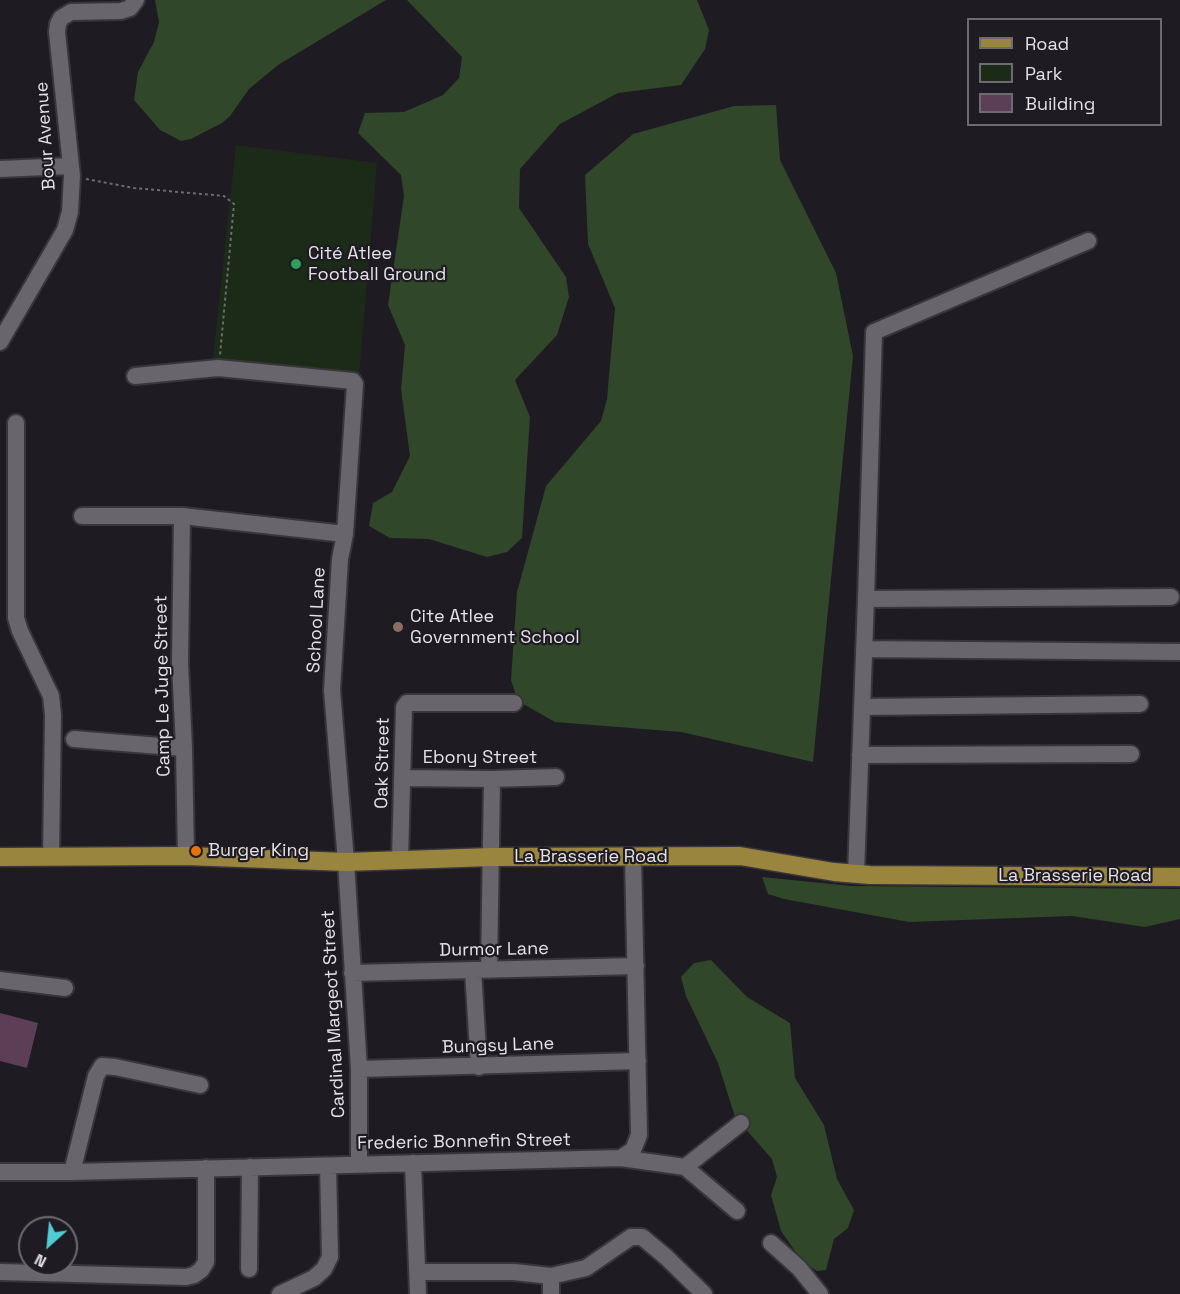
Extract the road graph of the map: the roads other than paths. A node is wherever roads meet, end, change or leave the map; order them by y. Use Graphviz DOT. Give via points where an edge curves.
graph roads {
  1 [pos="136,0"];
  2 [pos="0,169"];
  3 [pos="71,171"];
  4 [pos="1088,241"];
  5 [pos="0,342"];
  6 [pos="135,376"];
  7 [pos="16,423"];
  8 [pos="82,516"];
  9 [pos="182,516"];
  10 [pos="345,534"];
  11 [pos="1171,597"];
  12 [pos="866,599"];
  13 [pos="864,649"];
  14 [pos="1179,652"];
  15 [pos="514,703"];
  16 [pos="1140,704"];
  17 [pos="862,707"];
  18 [pos="74,739"];
  19 [pos="184,748"];
  20 [pos="1131,754"];
  21 [pos="860,755"];
  22 [pos="556,777"];
  23 [pos="403,778"];
  24 [pos="492,779"];
  25 [pos="186,856"];
  26 [pos="0,857"];
  27 [pos="51,857"];
  28 [pos="491,857"];
  29 [pos="633,857"];
  30 [pos="400,860"];
  31 [pos="346,862"];
  32 [pos="856,874"];
  33 [pos="1180,877"];
  34 [pos="636,966"];
  35 [pos="481,970"];
  36 [pos="352,973"];
  37 [pos="0,980"];
  38 [pos="64,988"];
  39 [pos="638,1061"];
  40 [pos="479,1067"];
  41 [pos="359,1069"];
  42 [pos="200,1085"];
  43 [pos="741,1123"];
  44 [pos="621,1158"];
  45 [pos="413,1163"];
  46 [pos="359,1164"];
  47 [pos="328,1166"];
  48 [pos="250,1167"];
  49 [pos="685,1167"];
  50 [pos="206,1168"];
  51 [pos="0,1172"];
  52 [pos="72,1172"];
  53 [pos="736,1211"];
  54 [pos="771,1243"];
  55 [pos="249,1269"];
  56 [pos="0,1272"];
  57 [pos="419,1272"];
  58 [pos="551,1276"];
  59 [pos="814,1291"];
  60 [pos="701,1293"];
  61 [pos="280,1294"];
  62 [pos="418,1294"];
  63 [pos="551,1294"];
  1 -- 3 [label="street, Bour Avenue" via="121,11 71,12 61,18 57,32"];
  2 -- 3 [label="street"];
  3 -- 5 [label="street, Bour Avenue" via="70,212 65,230"];
  4 -- 12 [label="street" via="874,332"];
  6 -- 10 [label="street, School Lane" via="218,368 353,381"];
  7 -- 27 [label="street" via="16,618 51,696"];
  8 -- 9 [label="street"];
  9 -- 10 [label="street"];
  9 -- 19 [label="street, Camp Le Juge Street" via="180,663"];
  10 -- 31 [label="street, School Lane" via="332,690"];
  11 -- 12 [label="street"];
  12 -- 13 [label="street"];
  13 -- 14 [label="street"];
  13 -- 17 [label="street"];
  15 -- 23 [label="street, Oak Street" via="407,703"];
  16 -- 17 [label="street"];
  17 -- 21 [label="street"];
  18 -- 19 [label="street"];
  19 -- 25 [label="street, Camp Le Juge Street"];
  20 -- 21 [label="street"];
  21 -- 32 [label="street"];
  22 -- 24 [label="street, Ebony Street"];
  23 -- 24 [label="street, Ebony Street"];
  23 -- 30 [label="street, Oak Street"];
  24 -- 28 [label="street"];
  25 -- 27 [label="main road, La Brasserie Road"];
  25 -- 31 [label="main road, La Brasserie Road"];
  26 -- 27 [label="main road, La Brasserie Road"];
  28 -- 29 [label="main road, La Brasserie Road"];
  28 -- 30 [label="main road, La Brasserie Road"];
  28 -- 35 [label="street"];
  29 -- 32 [label="main road, La Brasserie Road" via="740,856"];
  29 -- 34 [label="street"];
  30 -- 31 [label="main road, La Brasserie Road"];
  31 -- 36 [label="street, Cardinal Margeot Street"];
  32 -- 33 [label="main road, La Brasserie Road"];
  34 -- 35 [label="street, Durmor Lane"];
  34 -- 39 [label="street"];
  35 -- 36 [label="street, Durmor Lane"];
  35 -- 40 [label="street"];
  36 -- 41 [label="street, Cardinal Margeot Street"];
  37 -- 38 [label="street"];
  39 -- 40 [label="street, Bungsy Lane"];
  39 -- 44 [label="street" via="639,1135 633,1150"];
  40 -- 41 [label="street, Bungsy Lane"];
  41 -- 46 [label="street, Cardinal Margeot Street"];
  42 -- 52 [label="street" via="102,1066 96,1076"];
  43 -- 49 [label="street"];
  44 -- 45 [label="street, Frederic Bonnefin Street"];
  44 -- 49 [label="street, Frederic Bonnefin Street"];
  45 -- 46 [label="street, Frederic Bonnefin Street"];
  45 -- 57 [label="street"];
  46 -- 47 [label="street, Frederic Bonnefin Street"];
  47 -- 48 [label="street, Frederic Bonnefin Street"];
  47 -- 61 [label="street" via="330,1257 314,1278"];
  48 -- 50 [label="street, Frederic Bonnefin Street"];
  48 -- 55 [label="street"];
  49 -- 53 [label="street"];
  50 -- 52 [label="street, Frederic Bonnefin Street"];
  50 -- 56 [label="street" via="206,1262 194,1275"];
  51 -- 52 [label="street, Frederic Bonnefin Street"];
  54 -- 59 [label="street" via="799,1268"];
  57 -- 58 [label="street"];
  57 -- 62 [label="street"];
  58 -- 60 [label="street" via="586,1268 631,1237 642,1237"];
  58 -- 63 [label="street"];
}
